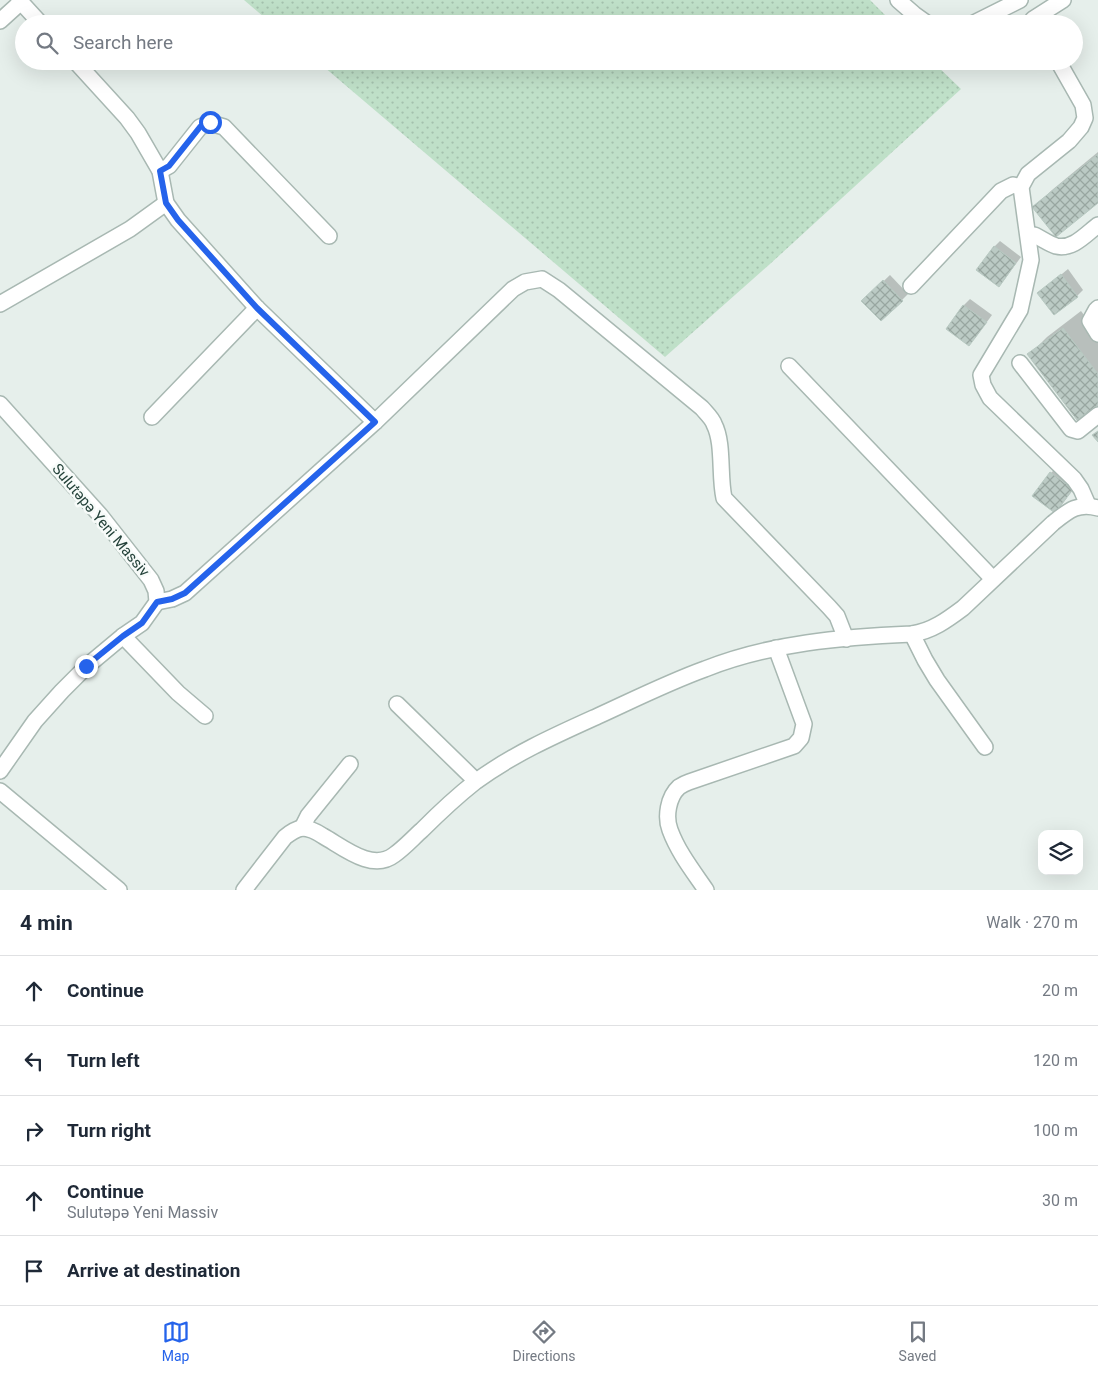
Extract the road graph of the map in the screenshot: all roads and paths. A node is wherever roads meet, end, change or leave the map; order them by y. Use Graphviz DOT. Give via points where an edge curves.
graph roads {
  1 [pos="898,0"];
  2 [pos="1021,0"];
  3 [pos="1063,0"];
  4 [pos="20,1"];
  5 [pos="33,15"];
  6 [pos="915,15"];
  7 [pos="990,15"];
  8 [pos="1030,15"];
  9 [pos="1042,15"];
  10 [pos="0,21"];
  11 [pos="83,70"];
  12 [pos="1063,70"];
  13 [pos="160,171"];
  14 [pos="1021,187"];
  15 [pos="166,203"];
  16 [pos="1097,229"];
  17 [pos="1034,235"];
  18 [pos="329,236"];
  19 [pos="910,286"];
  20 [pos="0,304"];
  21 [pos="257,308"];
  22 [pos="1098,308"];
  23 [pos="1098,334"];
  24 [pos="1020,363"];
  25 [pos="789,366"];
  26 [pos="0,404"];
  27 [pos="1098,415"];
  28 [pos="152,417"];
  29 [pos="375,422"];
  30 [pos="1093,507"];
  31 [pos="993,579"];
  32 [pos="157,602"];
  33 [pos="912,634"];
  34 [pos="123,636"];
  35 [pos="846,640"];
  36 [pos="776,648"];
  37 [pos="397,704"];
  38 [pos="205,716"];
  39 [pos="985,747"];
  40 [pos="350,764"];
  41 [pos="0,772"];
  42 [pos="476,782"];
  43 [pos="0,791"];
  44 [pos="302,828"];
  45 [pos="119,890"];
  46 [pos="244,890"];
  47 [pos="706,890"];
  1 -- 6 [label="street"];
  2 -- 7 [label="street"];
  2 -- 8 [label="street"];
  3 -- 9 [label="street"];
  4 -- 5 [label="street"];
  4 -- 10 [label="street"];
  11 -- 13 [label="street" via="138,132"];
  12 -- 14 [label="street" via="1083,105 1085,118 1069,141 1028,174"];
  13 -- 15 [label="street"];
  13 -- 18 [label="street" via="169,166 200,127 210,122 224,127"];
  14 -- 19 [label="street" via="1013,185 1000,191"];
  14 -- 30 [label="street" via="1031,260 1020,310 981,375 983,385 990,398 1074,479"];
  15 -- 20 [label="street" via="130,229"];
  15 -- 21 [label="street"];
  16 -- 17 [label="street" via="1066,247 1054,246"];
  21 -- 28 [label="street"];
  21 -- 29 [label="street"];
  22 -- 23 [label="street" via="1090,321"];
  24 -- 27 [label="street" via="1071,429 1078,431"];
  25 -- 31 [label="street"];
  26 -- 32 [label="street, Sulutəpə Yeni Massiv" via="100,515 140,565 151,580"];
  29 -- 32 [label="street" via="185,593"];
  29 -- 35 [label="street" via="513,289 525,282 542,279 702,408 718,434 724,498 837,616"];
  30 -- 31 [label="street" via="1076,507 1064,514"];
  31 -- 33 [label="street" via="948,619 922,633"];
  32 -- 34 [label="street" via="142,623"];
  33 -- 35 [label="street"];
  33 -- 39 [label="street" via="937,680"];
  34 -- 38 [label="street"];
  34 -- 41 [label="street" via="62,691 35,721"];
  35 -- 36 [label="street"];
  36 -- 42 [label="street" via="705,668 622,704 521,752"];
  36 -- 47 [label="street" via="804,724 801,738 794,746 684,784 672,796 668,811 670,829 683,856"];
  37 -- 42 [label="street"];
  40 -- 44 [label="street"];
  42 -- 44 [label="street" via="393,856 379,862 367,861 320,834"];
  43 -- 45 [label="street"];
  44 -- 46 [label="street" via="285,837"];
}
